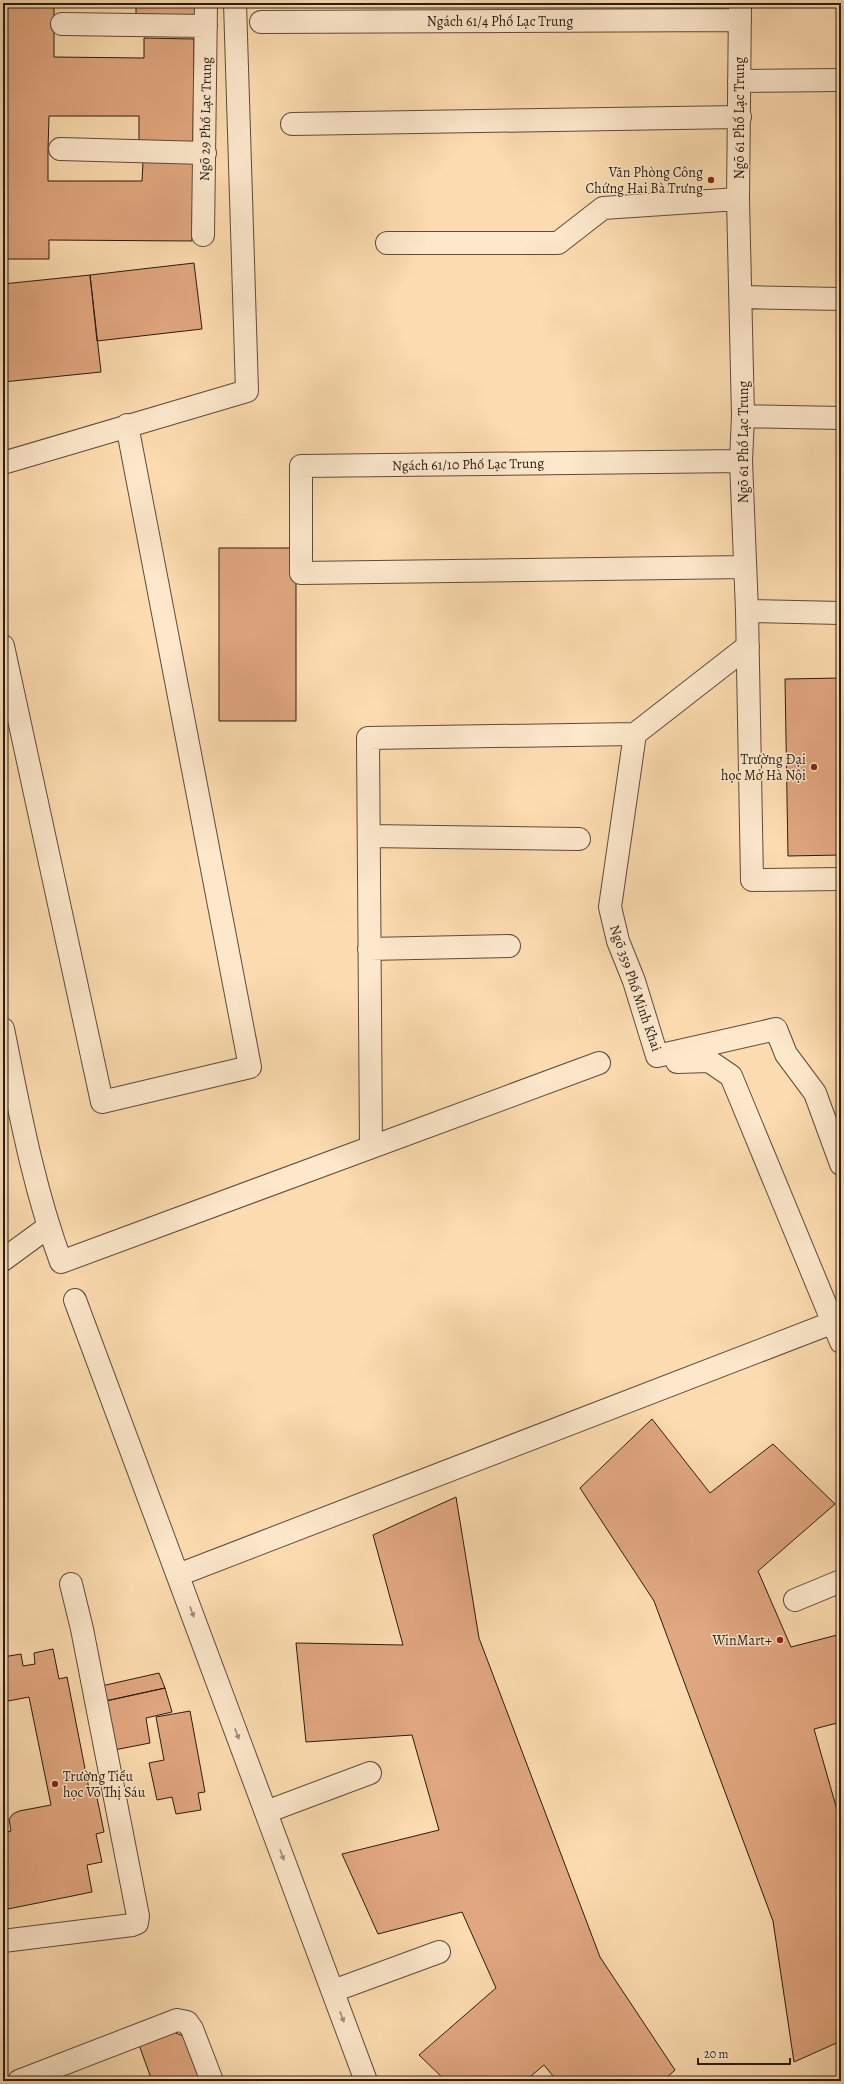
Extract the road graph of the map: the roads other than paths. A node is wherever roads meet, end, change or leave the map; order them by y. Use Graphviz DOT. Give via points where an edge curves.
graph roads {
  1 [pos="206,3"];
  2 [pos="235,3"];
  3 [pos="740,12"];
  4 [pos="261,22"];
  5 [pos="62,24"];
  6 [pos="206,26"];
  7 [pos="739,80"];
  8 [pos="841,80"];
  9 [pos="740,117"];
  10 [pos="292,124"];
  11 [pos="60,149"];
  12 [pos="205,153"];
  13 [pos="738,199"];
  14 [pos="203,235"];
  15 [pos="387,243"];
  16 [pos="741,298"];
  17 [pos="841,298"];
  18 [pos="743,416"];
  19 [pos="841,418"];
  20 [pos="128,425"];
  21 [pos="742,460"];
  22 [pos="3,463"];
  23 [pos="745,567"];
  24 [pos="747,611"];
  25 [pos="841,613"];
  26 [pos="3,646"];
  27 [pos="748,646"];
  28 [pos="635,734"];
  29 [pos="369,836"];
  30 [pos="579,839"];
  31 [pos="841,879"];
  32 [pos="509,946"];
  33 [pos="369,949"];
  34 [pos="3,1029"];
  35 [pos="665,1055"];
  36 [pos="599,1063"];
  37 [pos="371,1147"];
  38 [pos="841,1164"];
  39 [pos="48,1227"];
  40 [pos="3,1260"];
  41 [pos="75,1300"];
  42 [pos="837,1332"];
  43 [pos="178,1575"];
  44 [pos="841,1581"];
  45 [pos="71,1584"];
  46 [pos="795,1600"];
  47 [pos="370,1773"];
  48 [pos="266,1812"];
  49 [pos="3,1941"];
  50 [pos="439,1952"];
  51 [pos="333,1991"];
  52 [pos="18,2081"];
  53 [pos="212,2081"];
  54 [pos="366,2081"];
  1 -- 6 [label="street, Ngõ 29 Phố Lạc Trung"];
  2 -- 20 [label="street" via="247,392"];
  3 -- 4 [label="street, Ngách 61/4 Phố Lạc Trung"];
  3 -- 7 [label="street, Ngõ 61 Phố Lạc Trung"];
  5 -- 6 [label="street"];
  6 -- 12 [label="street, Ngõ 29 Phố Lạc Trung"];
  7 -- 8 [label="street"];
  7 -- 9 [label="street, Ngõ 61 Phố Lạc Trung"];
  9 -- 10 [label="street"];
  9 -- 13 [label="street, Ngõ 61 Phố Lạc Trung"];
  11 -- 12 [label="street"];
  12 -- 14 [label="street, Ngõ 29 Phố Lạc Trung"];
  13 -- 15 [label="street" via="603,208 558,243"];
  13 -- 16 [label="street, Ngõ 61 Phố Lạc Trung"];
  16 -- 17 [label="street"];
  16 -- 18 [label="street, Ngõ 61 Phố Lạc Trung"];
  18 -- 19 [label="street"];
  18 -- 21 [label="street, Ngõ 61 Phố Lạc Trung"];
  20 -- 22 [label="street"];
  20 -- 26 [label="street" via="250,1067 102,1102"];
  21 -- 23 [label="street, Ngõ 61 Phố Lạc Trung"];
  21 -- 23 [label="street, Ngách 61/10 Phố Lạc Trung" via="301,466 301,573"];
  23 -- 24 [label="street, Ngõ 61 Phố Lạc Trung"];
  24 -- 25 [label="street"];
  24 -- 27 [label="street, Ngõ 61 Phố Lạc Trung"];
  27 -- 28 [label="street"];
  27 -- 31 [label="street, Ngõ 61 Phố Lạc Trung" via="752,880"];
  28 -- 29 [label="street" via="368,738"];
  28 -- 35 [label="street, Ngõ 359 Phố Minh Khai" via="610,907 618,941 634,981 657,1056"];
  29 -- 30 [label="street"];
  29 -- 33 [label="street"];
  32 -- 33 [label="street"];
  33 -- 37 [label="street"];
  34 -- 39 [label="street" via="34,1177"];
  35 -- 38 [label="street, Ngõ 359 Phố Minh Khai" via="776,1029 786,1054 815,1092"];
  35 -- 42 [label="street" via="673,1062 709,1061 730,1076"];
  36 -- 37 [label="street"];
  37 -- 39 [label="street" via="61,1262"];
  39 -- 40 [label="street"];
  41 -- 43 [label="street"];
  42 -- 43 [label="street"];
  43 -- 48 [label="street, one-way"];
  44 -- 46 [label="street"];
  45 -- 49 [label="street" via="138,1916 137,1923"];
  47 -- 48 [label="street"];
  48 -- 51 [label="street, one-way"];
  50 -- 51 [label="street"];
  51 -- 54 [label="street, one-way"];
  52 -- 53 [label="street" via="177,2020 187,2022 192,2029"];
}
